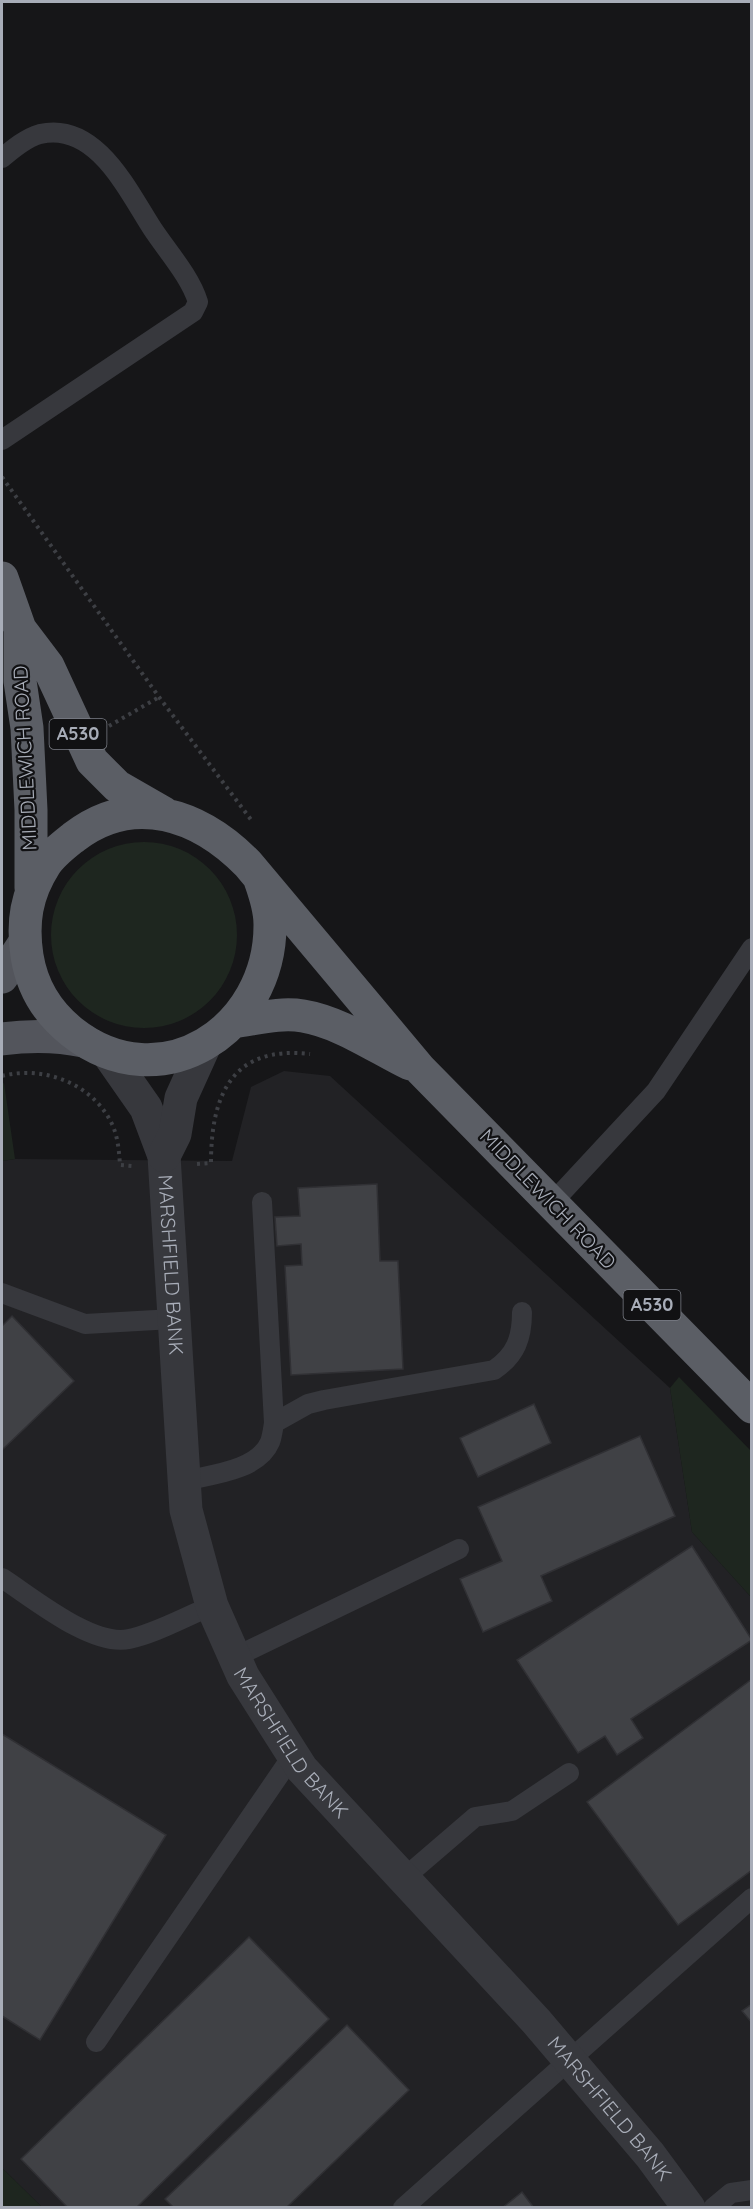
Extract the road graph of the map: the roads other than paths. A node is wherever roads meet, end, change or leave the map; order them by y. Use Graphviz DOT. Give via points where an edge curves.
graph roads {
  1 [pos="2,158"];
  2 [pos="2,440"];
  3 [pos="2,578"];
  4 [pos="20,629"];
  5 [pos="165,814"];
  6 [pos="260,880"];
  7 [pos="31,888"];
  8 [pos="25,942"];
  9 [pos="752,948"];
  10 [pos="2,977"];
  11 [pos="233,1022"];
  12 [pos="2,1039"];
  13 [pos="205,1045"];
  14 [pos="96,1048"];
  15 [pos="420,1069"];
  16 [pos="165,1161"];
  17 [pos="262,1202"];
  18 [pos="552,1203"];
  19 [pos="2,1293"];
  20 [pos="522,1312"];
  21 [pos="173,1319"];
  22 [pos="752,1407"];
  23 [pos="274,1423"];
  24 [pos="184,1481"];
  25 [pos="459,1549"];
  26 [pos="2,1578"];
  27 [pos="212,1606"];
  28 [pos="235,1657"];
  29 [pos="294,1755"];
  30 [pos="569,1773"];
  31 [pos="404,1878"];
  32 [pos="752,1898"];
  33 [pos="96,2042"];
  34 [pos="570,2060"];
  35 [pos="752,2190"];
  36 [pos="403,2208"];
  37 [pos="689,2208"];
  38 [pos="713,2208"];
  1 -- 2 [label="lane" via="28,139 51,133 69,135 93,148 122,181 198,302 193,312 122,362"];
  3 -- 4 [label="highway, MIDDLEWICH ROAD / A530"];
  4 -- 5 [label="highway, MIDDLEWICH ROAD / A530" via="48,666 92,761 117,786"];
  4 -- 7 [label="highway, MIDDLEWICH ROAD / A530" via="20,681 31,810"];
  5 -- 6 [label="highway, MIDDLEWICH ROAD" via="199,826 220,839"];
  5 -- 7 [label="highway" via="130,812 85,829 47,862"];
  6 -- 11 [label="highway" via="270,922 268,949 253,997"];
  6 -- 15 [label="highway, MIDDLEWICH ROAD / A530"];
  7 -- 8 [label="highway, MIDDLEWICH ROAD"];
  8 -- 10 [label="main road"];
  8 -- 14 [label="highway, MIDDLEWICH ROAD" via="32,975 52,1014"];
  9 -- 18 [label="lane" via="656,1091"];
  11 -- 13 [label="highway"];
  11 -- 15 [label="highway, MIDDLEWICH ROAD / A530" via="303,1016 324,1022"];
  12 -- 14 [label="main road" via="58,1036"];
  13 -- 14 [label="highway" via="181,1056 160,1059 132,1059"];
  13 -- 16 [label="street, MARSHFIELD BANK" via="181,1098 175,1134"];
  14 -- 16 [label="street, MARSHFIELD BANK" via="146,1108"];
  15 -- 18 [label="highway, MIDDLEWICH ROAD / A530"];
  16 -- 21 [label="street, MARSHFIELD BANK"];
  17 -- 23 [label="lane"];
  18 -- 22 [label="highway, MIDDLEWICH ROAD / A530"];
  19 -- 21 [label="lane" via="85,1324"];
  20 -- 23 [label="lane" via="518,1344 509,1359 494,1370 324,1400 308,1404"];
  21 -- 24 [label="street, MARSHFIELD BANK"];
  23 -- 24 [label="lane" via="269,1444 253,1460"];
  24 -- 27 [label="street, MARSHFIELD BANK" via="186,1510"];
  25 -- 28 [label="lane"];
  26 -- 27 [label="lane" via="70,1622 107,1640 129,1639"];
  27 -- 28 [label="street, MARSHFIELD BANK"];
  28 -- 29 [label="street, MARSHFIELD BANK"];
  29 -- 31 [label="street, MARSHFIELD BANK" via="302,1769"];
  29 -- 33 [label="lane"];
  30 -- 31 [label="lane" via="512,1811 475,1817"];
  31 -- 34 [label="street, MARSHFIELD BANK"];
  32 -- 34 [label="lane"];
  34 -- 36 [label="lane"];
  34 -- 37 [label="street, MARSHFIELD BANK"];
  35 -- 38 [label="lane" via="731,2193"];
}
